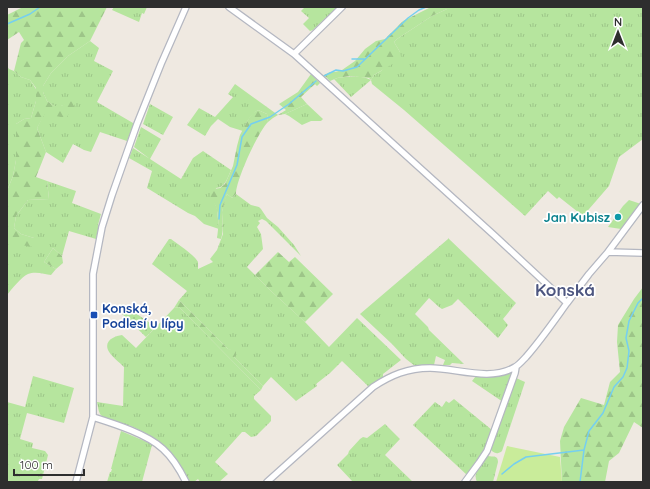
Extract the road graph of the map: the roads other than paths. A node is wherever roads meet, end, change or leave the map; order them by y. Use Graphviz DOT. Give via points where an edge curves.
graph roads {
  1 [pos="186,7"];
  2 [pos="229,7"];
  3 [pos="342,7"];
  4 [pos="294,54"];
  5 [pos="643,204"];
  6 [pos="608,252"];
  7 [pos="643,253"];
  8 [pos="567,303"];
  9 [pos="516,367"];
  10 [pos="93,418"];
  11 [pos="76,482"];
  12 [pos="186,482"];
  13 [pos="267,482"];
  14 [pos="465,482"];
  1 -- 10 [label="street" via="143,110 102,227 93,274"];
  2 -- 4 [label="street"];
  3 -- 4 [label="street"];
  4 -- 8 [label="street"];
  5 -- 6 [label="street"];
  6 -- 7 [label="street"];
  6 -- 8 [label="street"];
  8 -- 9 [label="street"];
  9 -- 13 [label="street" via="500,373 426,368 391,376 373,387"];
  9 -- 14 [label="street" via="487,451"];
  10 -- 11 [label="street"];
  10 -- 12 [label="street" via="132,431 164,449"];
}
